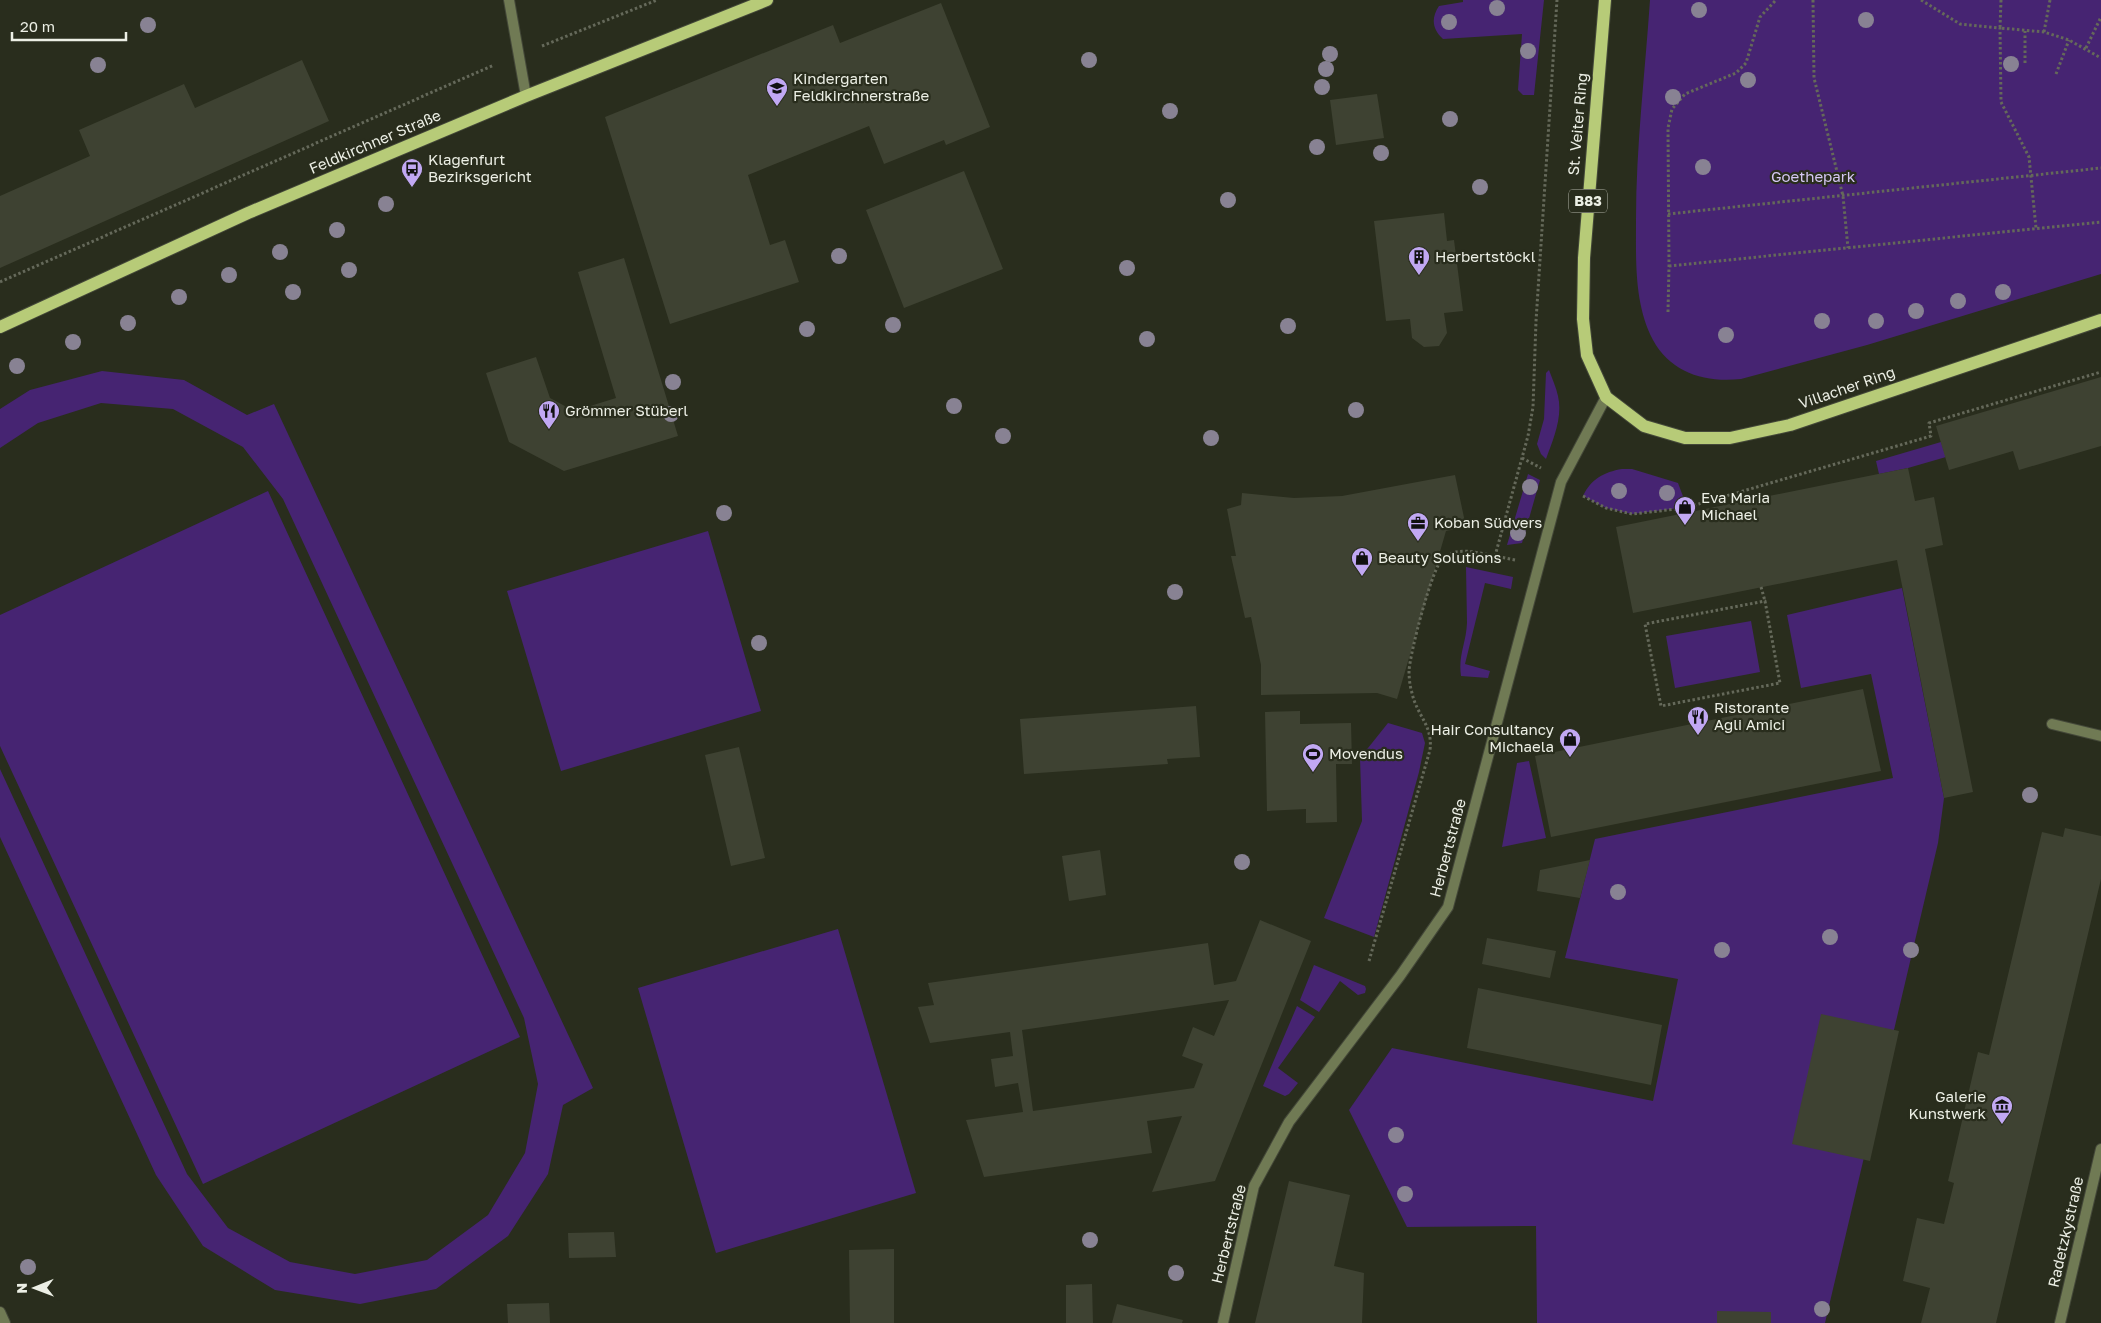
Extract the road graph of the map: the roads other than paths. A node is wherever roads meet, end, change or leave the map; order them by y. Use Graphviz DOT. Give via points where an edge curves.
graph roads {
  1 [pos="509,0"];
  2 [pos="767,0"];
  3 [pos="1605,0"];
  4 [pos="526,96"];
  5 [pos="2101,320"];
  6 [pos="0,327"];
  7 [pos="1606,397"];
  8 [pos="2052,724"];
  9 [pos="2101,736"];
  10 [pos="2101,1149"];
  11 [pos="0,1312"];
  12 [pos="5,1323"];
  13 [pos="1223,1323"];
  14 [pos="2060,1323"];
  1 -- 4 [label="street"];
  2 -- 4 [label="main road, Feldkirchner Straße"];
  3 -- 7 [label="main road, St. Veiter Ring / B83" via="1584,258 1583,319 1587,355"];
  4 -- 6 [label="main road, Feldkirchner Straße" via="248,213"];
  5 -- 7 [label="main road, Villacher Ring / B83" via="1790,425 1730,438 1685,438 1644,426"];
  7 -- 13 [label="street, Herbertstraße" via="1561,482 1448,907 1289,1122 1254,1186"];
  8 -- 9 [label="street"];
  10 -- 14 [label="street, Radetzkystraße"];
  11 -- 12 [label="street"];
}
